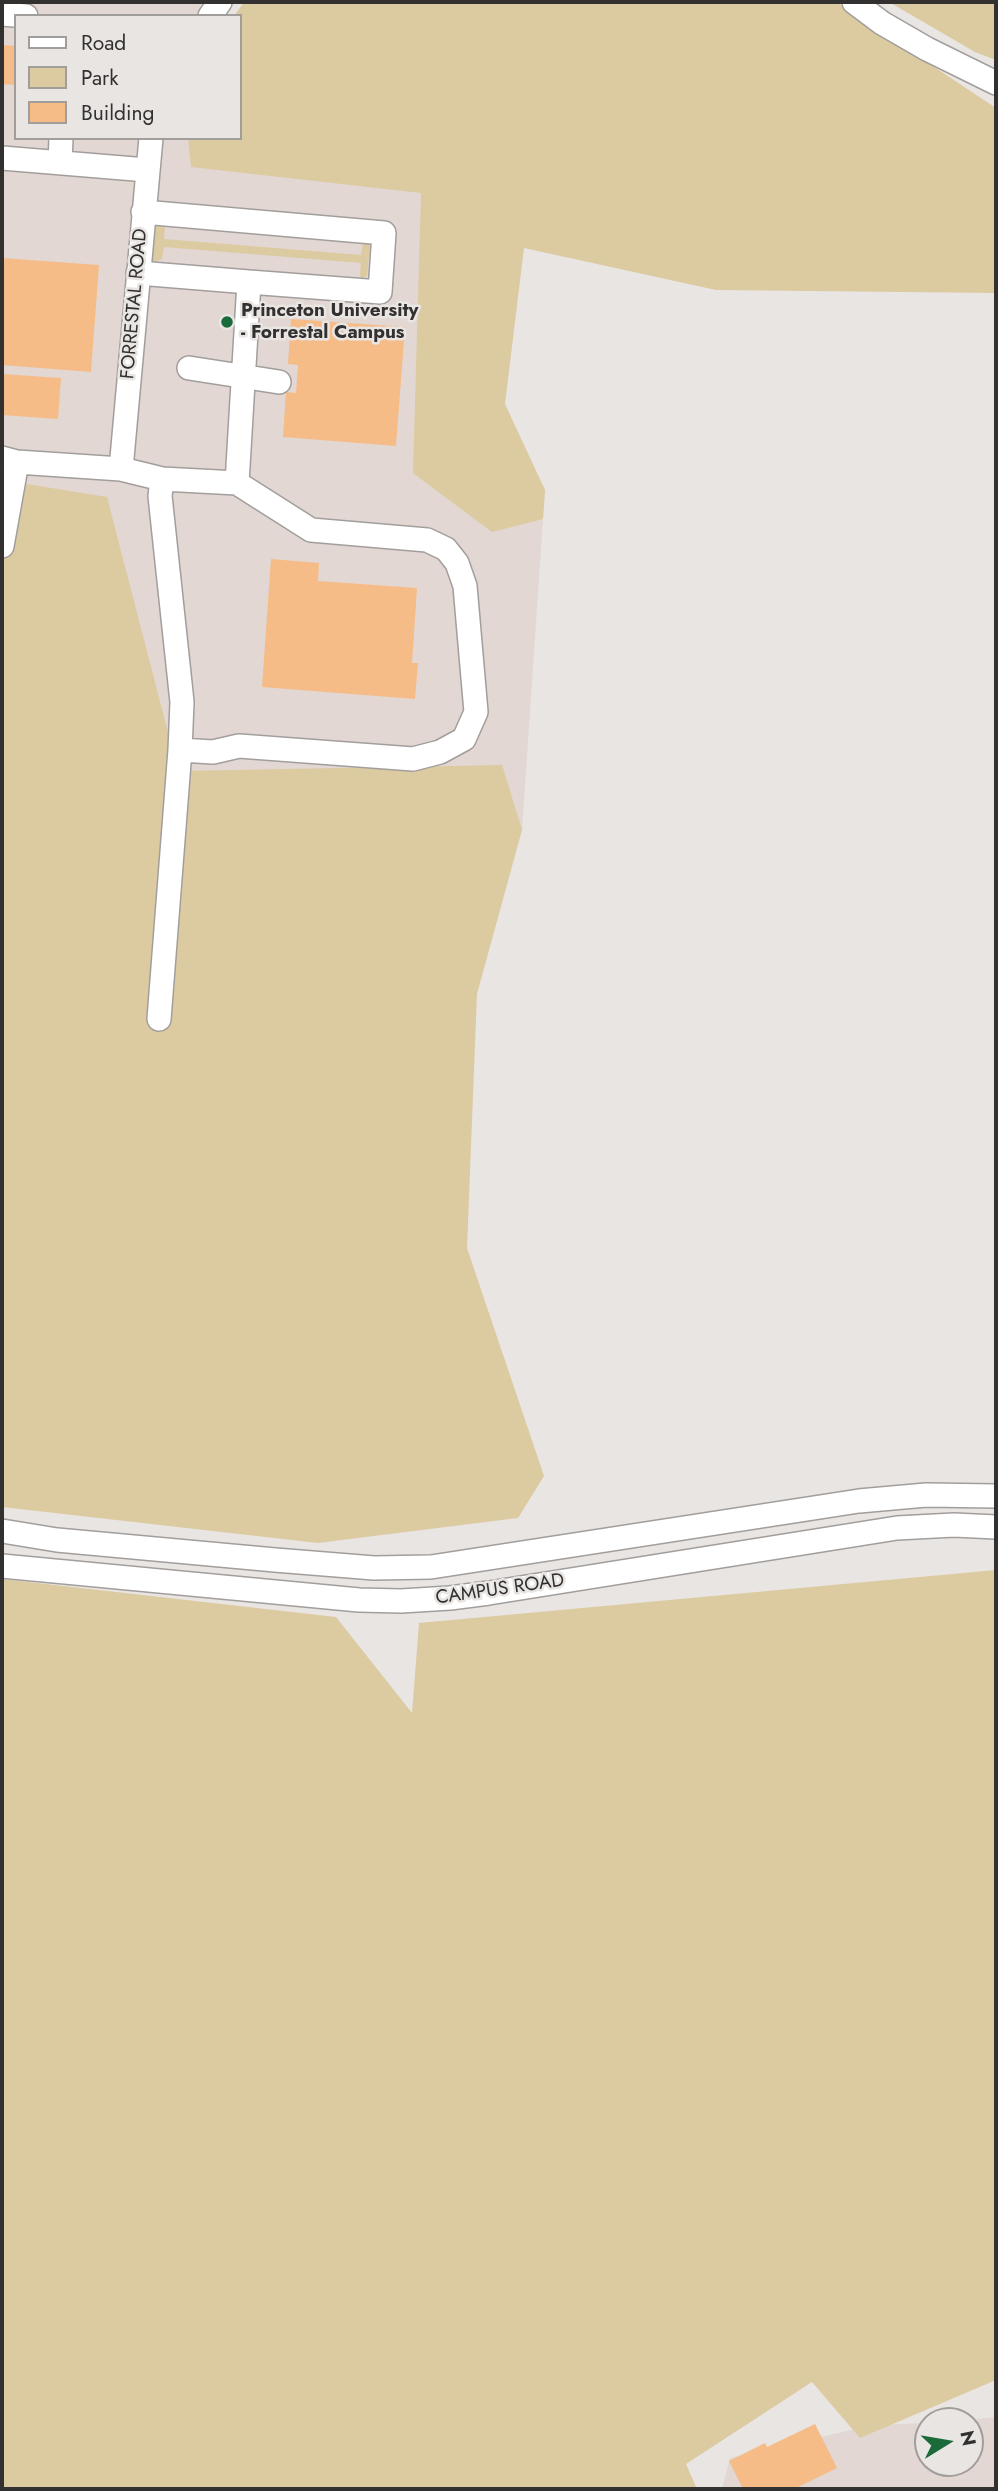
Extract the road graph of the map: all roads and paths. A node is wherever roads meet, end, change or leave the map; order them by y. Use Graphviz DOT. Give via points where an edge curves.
graph roads {
  1 [pos="853,2"];
  2 [pos="996,83"];
  3 [pos="61,140"];
  4 [pos="151,140"];
  5 [pos="2,159"];
  6 [pos="60,163"];
  7 [pos="147,170"];
  8 [pos="143,212"];
  9 [pos="138,273"];
  10 [pos="249,282"];
  11 [pos="189,368"];
  12 [pos="243,377"];
  13 [pos="279,382"];
  14 [pos="10,460"];
  15 [pos="121,469"];
  16 [pos="162,479"];
  17 [pos="237,483"];
  18 [pos="2,546"];
  19 [pos="180,750"];
  20 [pos="159,1019"];
  21 [pos="996,1496"];
  22 [pos="996,1527"];
  23 [pos="2,1531"];
  24 [pos="2,1566"];
  1 -- 2 [label="street" via="927,49"];
  3 -- 6 [label="street"];
  4 -- 7 [label="street, FORRESTAL ROAD"];
  5 -- 6 [label="street"];
  6 -- 7 [label="street"];
  7 -- 8 [label="street, FORRESTAL ROAD"];
  8 -- 9 [label="street, FORRESTAL ROAD"];
  8 -- 10 [label="street" via="384,233 380,292"];
  9 -- 10 [label="street"];
  9 -- 15 [label="street, FORRESTAL ROAD"];
  10 -- 12 [label="street"];
  11 -- 12 [label="street"];
  12 -- 13 [label="street"];
  12 -- 17 [label="street"];
  14 -- 15 [label="street"];
  14 -- 18 [label="street"];
  15 -- 16 [label="street"];
  16 -- 17 [label="street"];
  16 -- 19 [label="street" via="160,496 182,702"];
  17 -- 19 [label="street" via="312,530 427,540 446,549 465,586 476,712 464,739 440,752 412,759 239,746 213,752"];
  19 -- 20 [label="street"];
  21 -- 23 [label="street, CAMPUS ROAD" via="926,1495 859,1502 431,1567 288,1562"];
  22 -- 24 [label="street, CAMPUS ROAD" via="897,1528 450,1598 401,1601"];
}
